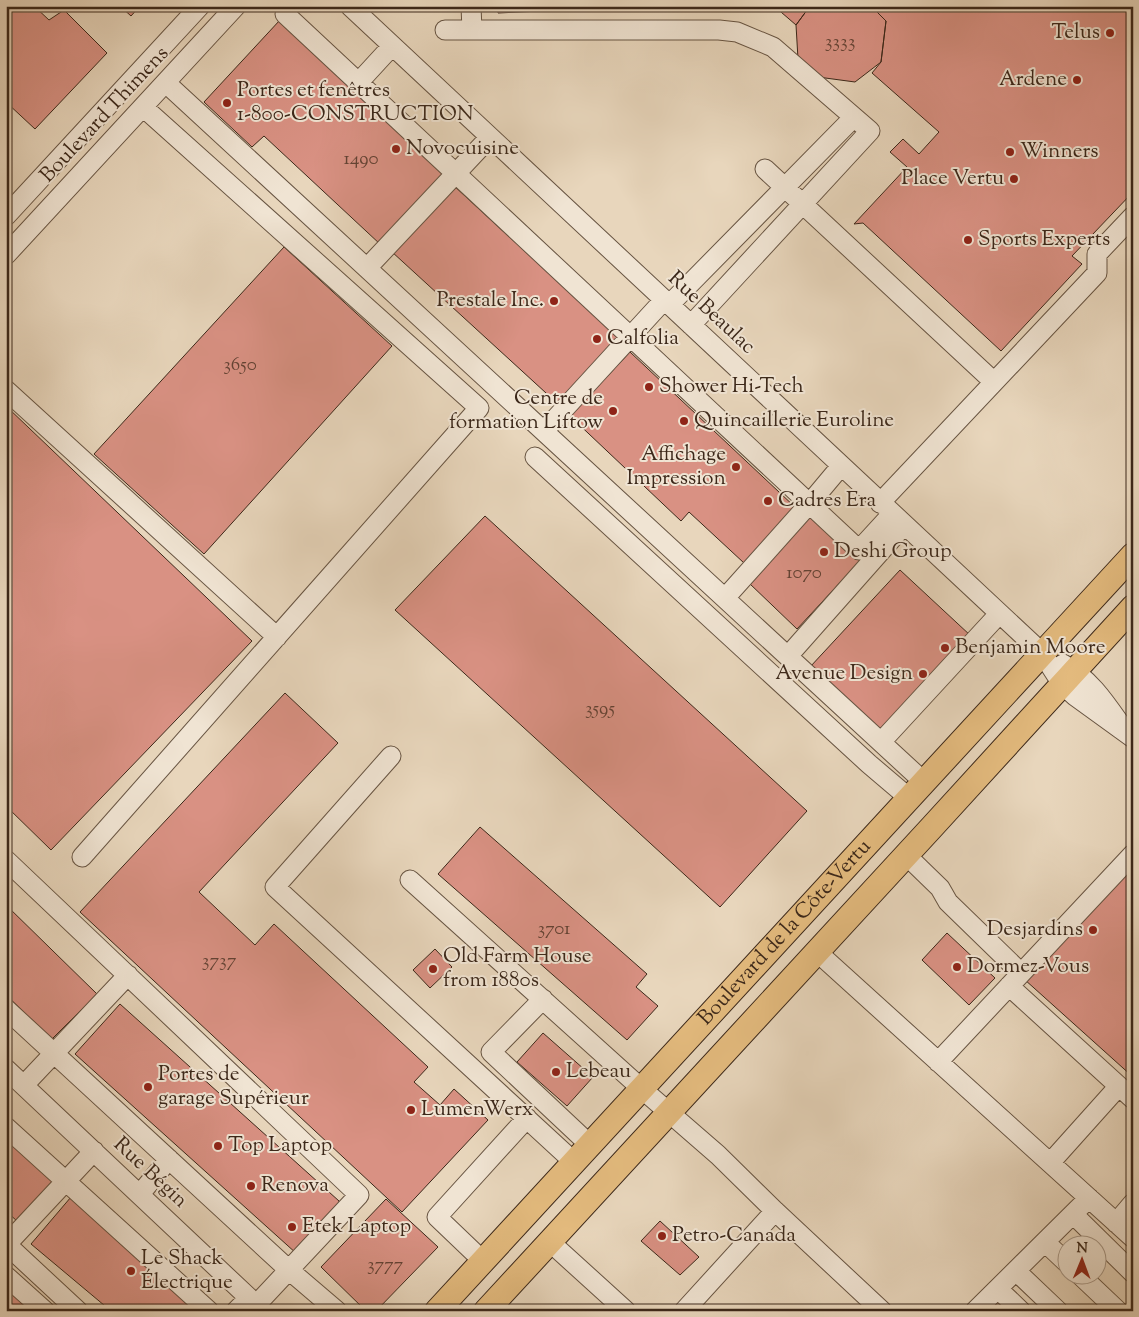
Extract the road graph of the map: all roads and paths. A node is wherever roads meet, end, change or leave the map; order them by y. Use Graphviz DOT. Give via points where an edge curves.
graph roads {
  1 [pos="200,6"];
  2 [pos="236,6"];
  3 [pos="350,6"];
  4 [pos="470,6"];
  5 [pos="285,14"];
  6 [pos="445,30"];
  7 [pos="472,30"];
  8 [pos="392,46"];
  9 [pos="166,82"];
  10 [pos="358,83"];
  11 [pos="143,106"];
  12 [pos="854,117"];
  13 [pos="490,137"];
  14 [pos="765,169"];
  15 [pos="456,174"];
  16 [pos="785,188"];
  17 [pos="802,204"];
  18 [pos="6,216"];
  19 [pos="1133,216"];
  20 [pos="6,255"];
  21 [pos="367,268"];
  22 [pos="666,302"];
  23 [pos="690,325"];
  24 [pos="631,337"];
  25 [pos="994,382"];
  26 [pos="6,390"];
  27 [pos="544,432"];
  28 [pos="535,457"];
  29 [pos="841,466"];
  30 [pos="810,503"];
  31 [pos="892,514"];
  32 [pos="1133,555"];
  33 [pos="725,598"];
  34 [pos="1133,607"];
  35 [pos="999,614"];
  36 [pos="277,636"];
  37 [pos="1042,653"];
  38 [pos="788,656"];
  39 [pos="1068,677"];
  40 [pos="1130,735"];
  41 [pos="881,742"];
  42 [pos="391,756"];
  43 [pos="916,790"];
  44 [pos="1133,854"];
  45 [pos="906,855"];
  46 [pos="82,857"];
  47 [pos="6,860"];
  48 [pos="410,880"];
  49 [pos="816,951"];
  50 [pos="128,975"];
  51 [pos="1015,979"];
  52 [pos="543,999"];
  53 [pos="6,1009"];
  54 [pos="54,1053"];
  55 [pos="938,1062"];
  56 [pos="6,1068"];
  57 [pos="24,1085"];
  58 [pos="1119,1086"];
  59 [pos="642,1089"];
  60 [pos="1133,1099"];
  61 [pos="669,1112"];
  62 [pos="527,1118"];
  63 [pos="6,1127"];
  64 [pos="590,1145"];
  65 [pos="94,1151"];
  66 [pos="169,1159"];
  67 [pos="574,1162"];
  68 [pos="1050,1163"];
  69 [pos="66,1181"];
  70 [pos="140,1194"];
  71 [pos="1089,1198"];
  72 [pos="1133,1203"];
  73 [pos="774,1212"];
  74 [pos="1073,1214"];
  75 [pos="1116,1222"];
  76 [pos="1133,1238"];
  77 [pos="550,1242"];
  78 [pos="1046,1243"];
  79 [pos="7,1244"];
  80 [pos="1056,1252"];
  81 [pos="483,1262"];
  82 [pos="289,1270"];
  83 [pos="1016,1271"];
  84 [pos="1133,1273"];
  85 [pos="6,1276"];
  86 [pos="1090,1284"];
  87 [pos="998,1289"];
  88 [pos="251,1306"];
  89 [pos="45,1311"];
  90 [pos="78,1311"];
  91 [pos="209,1311"];
  92 [pos="337,1311"];
  93 [pos="437,1311"];
  94 [pos="486,1311"];
  95 [pos="626,1311"];
  96 [pos="684,1311"];
  97 [pos="882,1311"];
  98 [pos="975,1311"];
  99 [pos="1021,1311"];
  100 [pos="1058,1311"];
  101 [pos="1118,1311"];
  1 -- 18 [label="street, Boulevard Thimens"];
  2 -- 9 [label="street, Boulevard Thimens"];
  3 -- 8 [label="street, Rue Beaulac"];
  4 -- 7 [label="street"];
  5 -- 10 [label="street"];
  6 -- 7 [label="street"];
  7 -- 12 [label="street" via="737,32 773,47"];
  8 -- 10 [label="street"];
  8 -- 13 [label="street, Rue Beaulac"];
  9 -- 11 [label="street, Boulevard Thimens"];
  9 -- 21 [label="street"];
  10 -- 15 [label="street"];
  11 -- 20 [label="street, Boulevard Thimens"];
  11 -- 36 [label="street" via="479,408"];
  12 -- 16 [label="street"];
  12 -- 17 [label="street" via="870,131"];
  13 -- 15 [label="street"];
  13 -- 22 [label="street, Rue Beaulac"];
  14 -- 16 [label="street"];
  15 -- 21 [label="street"];
  15 -- 24 [label="street"];
  16 -- 17 [label="street"];
  16 -- 22 [label="street"];
  17 -- 23 [label="street"];
  17 -- 25 [label="street"];
  19 -- 25 [label="street" via="1097,254 1097,273"];
  21 -- 27 [label="street"];
  22 -- 23 [label="street, Rue Beaulac"];
  22 -- 24 [label="street"];
  23 -- 29 [label="street, Rue Beaulac"];
  24 -- 27 [label="street"];
  24 -- 30 [label="street"];
  25 -- 31 [label="street"];
  26 -- 36 [label="street"];
  27 -- 33 [label="street"];
  28 -- 43 [label="street" via="869,764"];
  29 -- 30 [label="street"];
  29 -- 31 [label="street, Rue Beaulac"];
  30 -- 31 [label="street" via="859,550"];
  30 -- 33 [label="street"];
  31 -- 35 [label="street, Rue Beaulac"];
  31 -- 38 [label="street"];
  32 -- 37 [label="main road, Boulevard de la Côte-Vertu"];
  33 -- 38 [label="street"];
  34 -- 39 [label="main road, Boulevard de la Côte-Vertu"];
  35 -- 37 [label="street, Rue Beaulac"];
  35 -- 41 [label="street"];
  36 -- 46 [label="street"];
  37 -- 39 [label="street, Rue Beaulac"];
  37 -- 43 [label="main road, Boulevard de la Côte-Vertu"];
  38 -- 41 [label="street"];
  39 -- 40 [label="street, Rue Beaulac" via="1098,714"];
  39 -- 45 [label="main road, Boulevard de la Côte-Vertu"];
  41 -- 43 [label="street"];
  42 -- 62 [label="street" via="275,887"];
  43 -- 59 [label="main road, Boulevard de la Côte-Vertu"];
  44 -- 51 [label="street"];
  45 -- 49 [label="main road, Boulevard de la Côte-Vertu"];
  45 -- 51 [label="street" via="940,888 948,902"];
  47 -- 50 [label="street"];
  48 -- 52 [label="street"];
  49 -- 55 [label="street"];
  49 -- 61 [label="main road, Boulevard de la Côte-Vertu"];
  50 -- 54 [label="street"];
  50 -- 82 [label="street" via="359,1195"];
  51 -- 55 [label="street"];
  51 -- 58 [label="street"];
  52 -- 59 [label="street"];
  52 -- 64 [label="street" via="491,1052"];
  53 -- 54 [label="street"];
  54 -- 57 [label="street"];
  54 -- 66 [label="street"];
  55 -- 68 [label="street"];
  56 -- 57 [label="street, Rue Bégin"];
  57 -- 65 [label="street, Rue Bégin"];
  58 -- 60 [label="street"];
  58 -- 68 [label="street"];
  59 -- 61 [label="street"];
  59 -- 64 [label="main road, Boulevard de la Côte-Vertu"];
  61 -- 73 [label="street" via="718,1155"];
  61 -- 77 [label="main road, Boulevard de la Côte-Vertu"];
  62 -- 67 [label="street"];
  62 -- 81 [label="street" via="437,1217"];
  63 -- 69 [label="street"];
  64 -- 67 [label="main road, Boulevard de la Côte-Vertu"];
  65 -- 69 [label="street"];
  65 -- 70 [label="street, Rue Bégin"];
  66 -- 70 [label="street"];
  66 -- 82 [label="street"];
  67 -- 81 [label="main road, Boulevard de la Côte-Vertu"];
  68 -- 71 [label="street"];
  69 -- 79 [label="street"];
  69 -- 91 [label="street"];
  70 -- 88 [label="street, Rue Bégin"];
  71 -- 74 [label="street"];
  71 -- 75 [label="street"];
  72 -- 75 [label="street"];
  73 -- 96 [label="street"];
  73 -- 97 [label="street"];
  74 -- 78 [label="street"];
  74 -- 84 [label="street"];
  75 -- 76 [label="street"];
  77 -- 94 [label="main road, Boulevard de la Côte-Vertu"];
  77 -- 95 [label="street"];
  78 -- 80 [label="street"];
  78 -- 83 [label="street"];
  79 -- 90 [label="street"];
  81 -- 93 [label="main road, Boulevard de la Côte-Vertu"];
  82 -- 88 [label="street"];
  82 -- 92 [label="street"];
  83 -- 87 [label="street"];
  83 -- 100 [label="street"];
  85 -- 89 [label="street"];
  86 -- 101 [label="street"];
  87 -- 98 [label="street"];
  87 -- 99 [label="street"];
}
